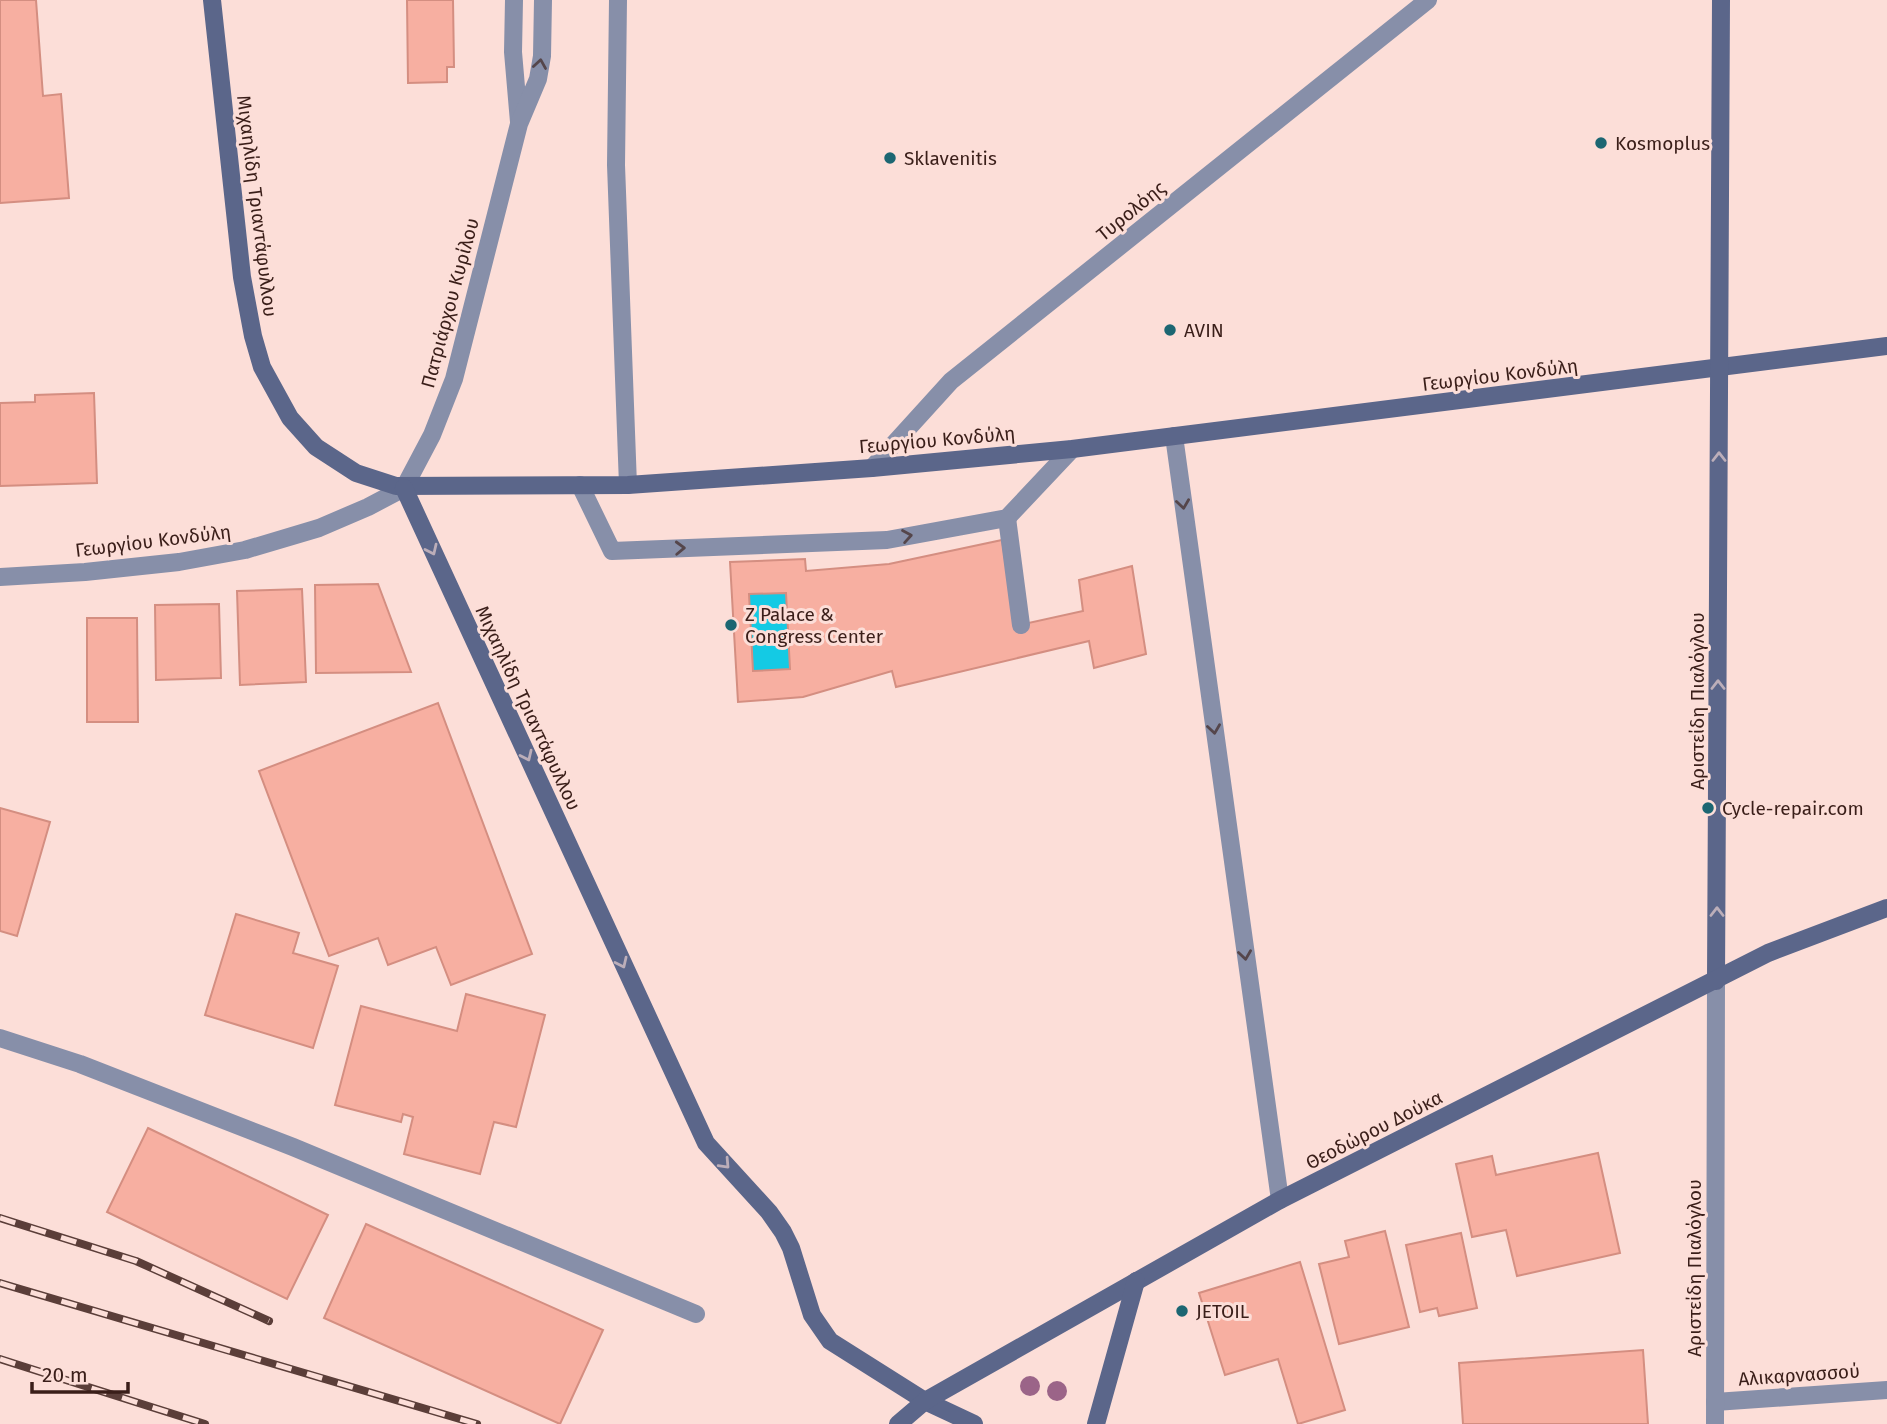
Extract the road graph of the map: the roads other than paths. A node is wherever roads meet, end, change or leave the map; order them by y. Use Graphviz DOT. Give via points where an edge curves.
graph roads {
  1 [pos="212,0"];
  2 [pos="514,0"];
  3 [pos="543,0"];
  4 [pos="618,0"];
  5 [pos="1428,0"];
  6 [pos="1721,0"];
  7 [pos="520,124"];
  8 [pos="1887,346"];
  9 [pos="1719,369"];
  10 [pos="1174,436"];
  11 [pos="1072,449"];
  12 [pos="872,468"];
  13 [pos="580,485"];
  14 [pos="628,485"];
  15 [pos="404,488"];
  16 [pos="1007,518"];
  17 [pos="0,576"];
  18 [pos="1021,625"];
  19 [pos="1887,908"];
  20 [pos="1716,981"];
  21 [pos="0,1038"];
  22 [pos="1280,1200"];
  23 [pos="1136,1281"];
  24 [pos="696,1314"];
  25 [pos="1887,1390"];
  26 [pos="925,1401"];
  27 [pos="1715,1402"];
  28 [pos="898,1424"];
  29 [pos="974,1424"];
  30 [pos="1096,1424"];
  31 [pos="1715,1424"];
  1 -- 15 [label="street, Μιχαηλίδη Τριαντάφυλλου" via="240,265 262,367 290,418 316,447 356,473"];
  2 -- 7 [label="street, Πατριάρχου Κυρίλου" via="513,52"];
  7 -- 3 [label="street, Πατριάρχου Κυρίλου, one-way" via="538,79"];
  4 -- 14 [label="street" via="616,165"];
  5 -- 12 [label="street, Τυρολόης" via="951,381"];
  6 -- 9 [label="street, Αριστείδη Πιαλόγλου"];
  7 -- 15 [label="street, Πατριάρχου Κυρίλου" via="454,379"];
  8 -- 9 [label="street, Γεωργίου Κονδύλη"];
  9 -- 10 [label="street, Γεωργίου Κονδύλη"];
  20 -- 9 [label="street, Αριστείδη Πιαλόγλου, one-way"];
  10 -- 11 [label="street, Γεωργίου Κονδύλη"];
  10 -- 22 [label="street, one-way"];
  11 -- 12 [label="street, Γεωργίου Κονδύλη"];
  11 -- 16 [label="street"];
  12 -- 14 [label="street, Γεωργίου Κονδύλη"];
  13 -- 14 [label="street, Γεωργίου Κονδύλη"];
  13 -- 15 [label="street, Γεωργίου Κονδύλη"];
  13 -- 16 [label="street, one-way" via="612,551 887,540"];
  15 -- 17 [label="street, Γεωργίου Κονδύλη" via="319,528 245,550 86,572"];
  15 -- 26 [label="street, Μιχαηλίδη Τριαντάφυλλου, one-way" via="706,1143 783,1232 822,1333"];
  16 -- 18 [label="street"];
  19 -- 20 [label="street, Θεοδώρου Δούκα" via="1768,953"];
  20 -- 22 [label="street, Θεοδώρου Δούκα"];
  20 -- 27 [label="street, Αριστείδη Πιαλόγλου"];
  21 -- 24 [label="street" via="80,1064 293,1147"];
  22 -- 23 [label="street, Θεοδώρου Δούκα"];
  23 -- 26 [label="street, Θεοδώρου Δούκα"];
  23 -- 30 [label="street"];
  25 -- 27 [label="street, Αλικαρνασσού"];
  26 -- 28 [label="street, Θεοδώρου Δούκα"];
  26 -- 29 [label="street, Μιχαηλίδη Τριαντάφυλλου"];
  27 -- 31 [label="street, Αριστείδη Πιαλόγλου"];
}
